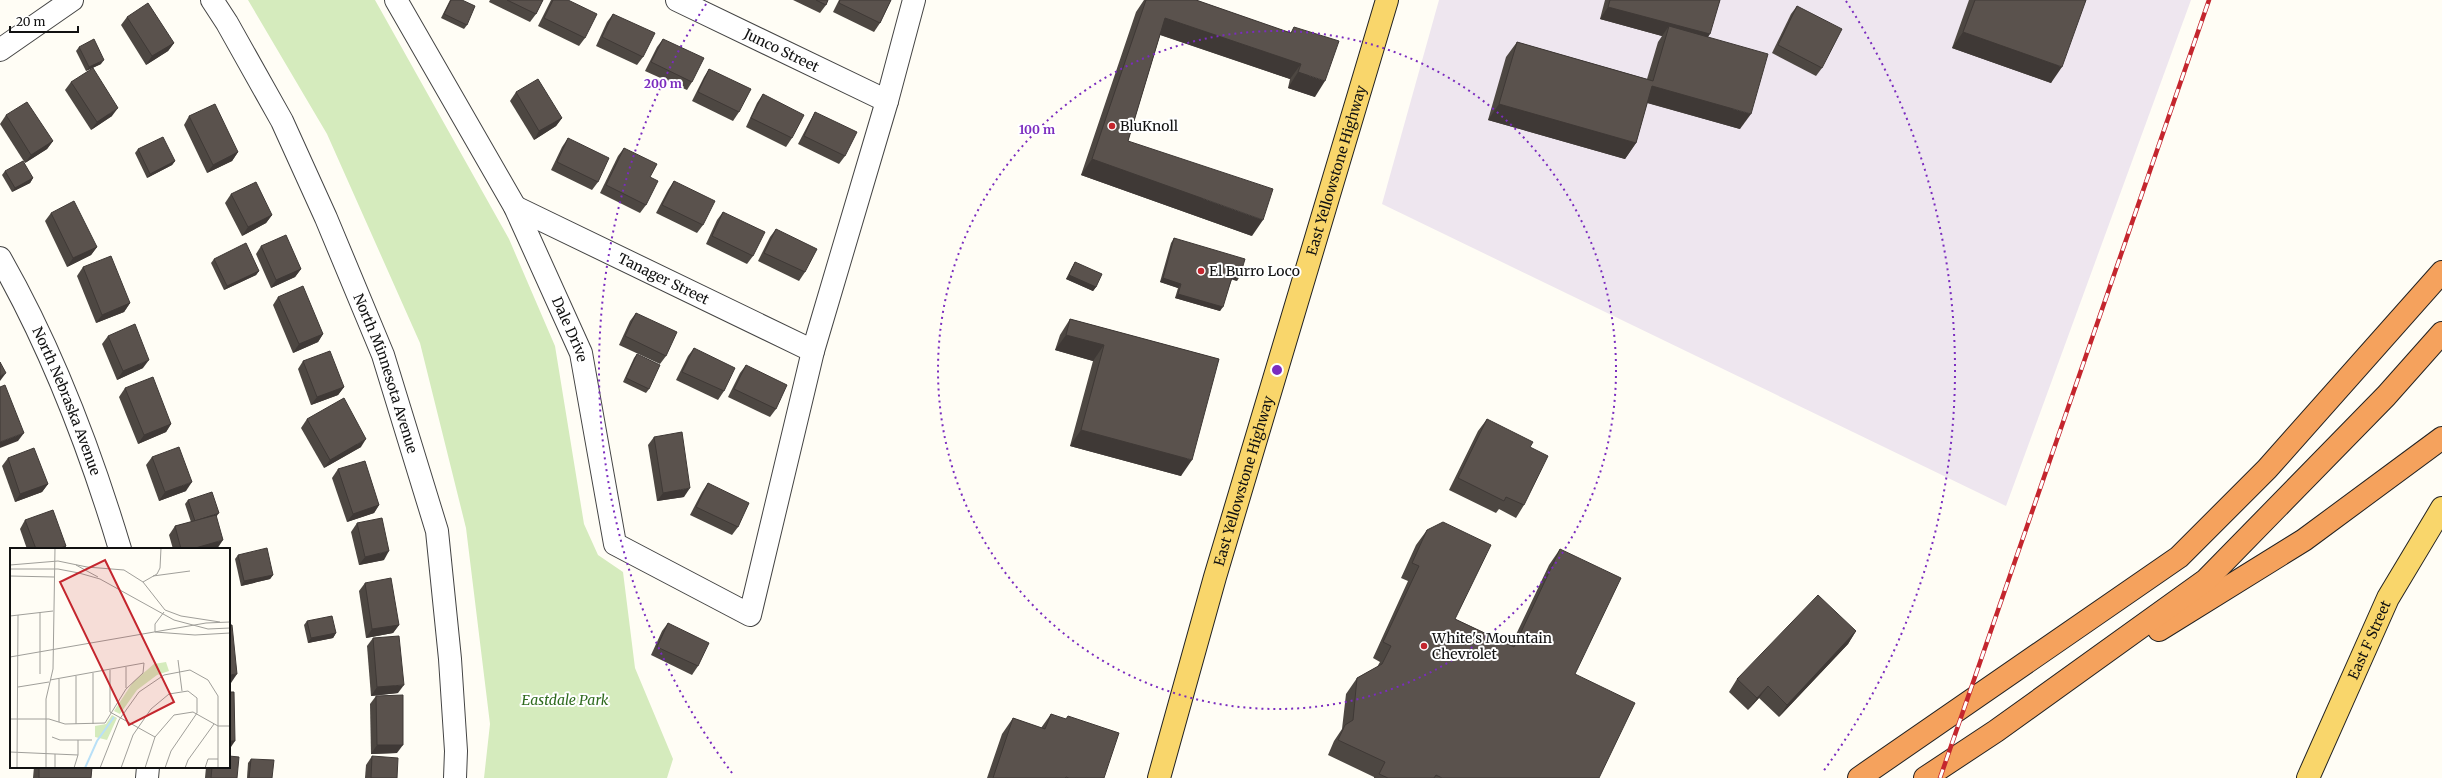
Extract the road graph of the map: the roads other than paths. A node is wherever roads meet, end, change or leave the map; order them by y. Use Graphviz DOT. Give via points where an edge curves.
graph roads {
  1 [pos="72,0"];
  2 [pos="212,0"];
  3 [pos="396,0"];
  4 [pos="677,0"];
  5 [pos="914,0"];
  6 [pos="1387,0"];
  7 [pos="0,50"];
  8 [pos="887,101"];
  9 [pos="515,207"];
  10 [pos="0,258"];
  11 [pos="2442,272"];
  12 [pos="2442,333"];
  13 [pos="813,351"];
  14 [pos="2442,438"];
  15 [pos="2442,508"];
  16 [pos="120,548"];
  17 [pos="1996,731"];
  18 [pos="148,768"];
  19 [pos="147,778"];
  20 [pos="455,778"];
  21 [pos="1159,778"];
  22 [pos="1859,778"];
  23 [pos="1925,778"];
  24 [pos="2308,778"];
  1 -- 7 [label="street"];
  2 -- 20 [label="street, North Minnesota Avenue" via="282,121 383,355 437,531 450,659 456,751"];
  3 -- 9 [label="street, Dale Drive"];
  4 -- 8 [label="street, Junco Street"];
  5 -- 8 [label="street"];
  6 -- 21 [label="main road, East Yellowstone Highway" via="1215,577"];
  8 -- 13 [label="street"];
  9 -- 13 [label="street, Tanager Street"];
  9 -- 13 [label="street, Dale Drive" via="581,353 615,544 750,615"];
  10 -- 16 [label="street, North Nebraska Avenue" via="22,297 73,412 104,496"];
  11 -- 22 [label="highway" via="2267,469 2179,557"];
  12 -- 17 [label="highway" via="2386,396 2206,580"];
  14 -- 17 [label="highway" via="2304,540"];
  15 -- 24 [label="main road, East F Street" via="2388,598"];
  17 -- 23 [label="highway"];
  18 -- 19 [label="street"];
}
